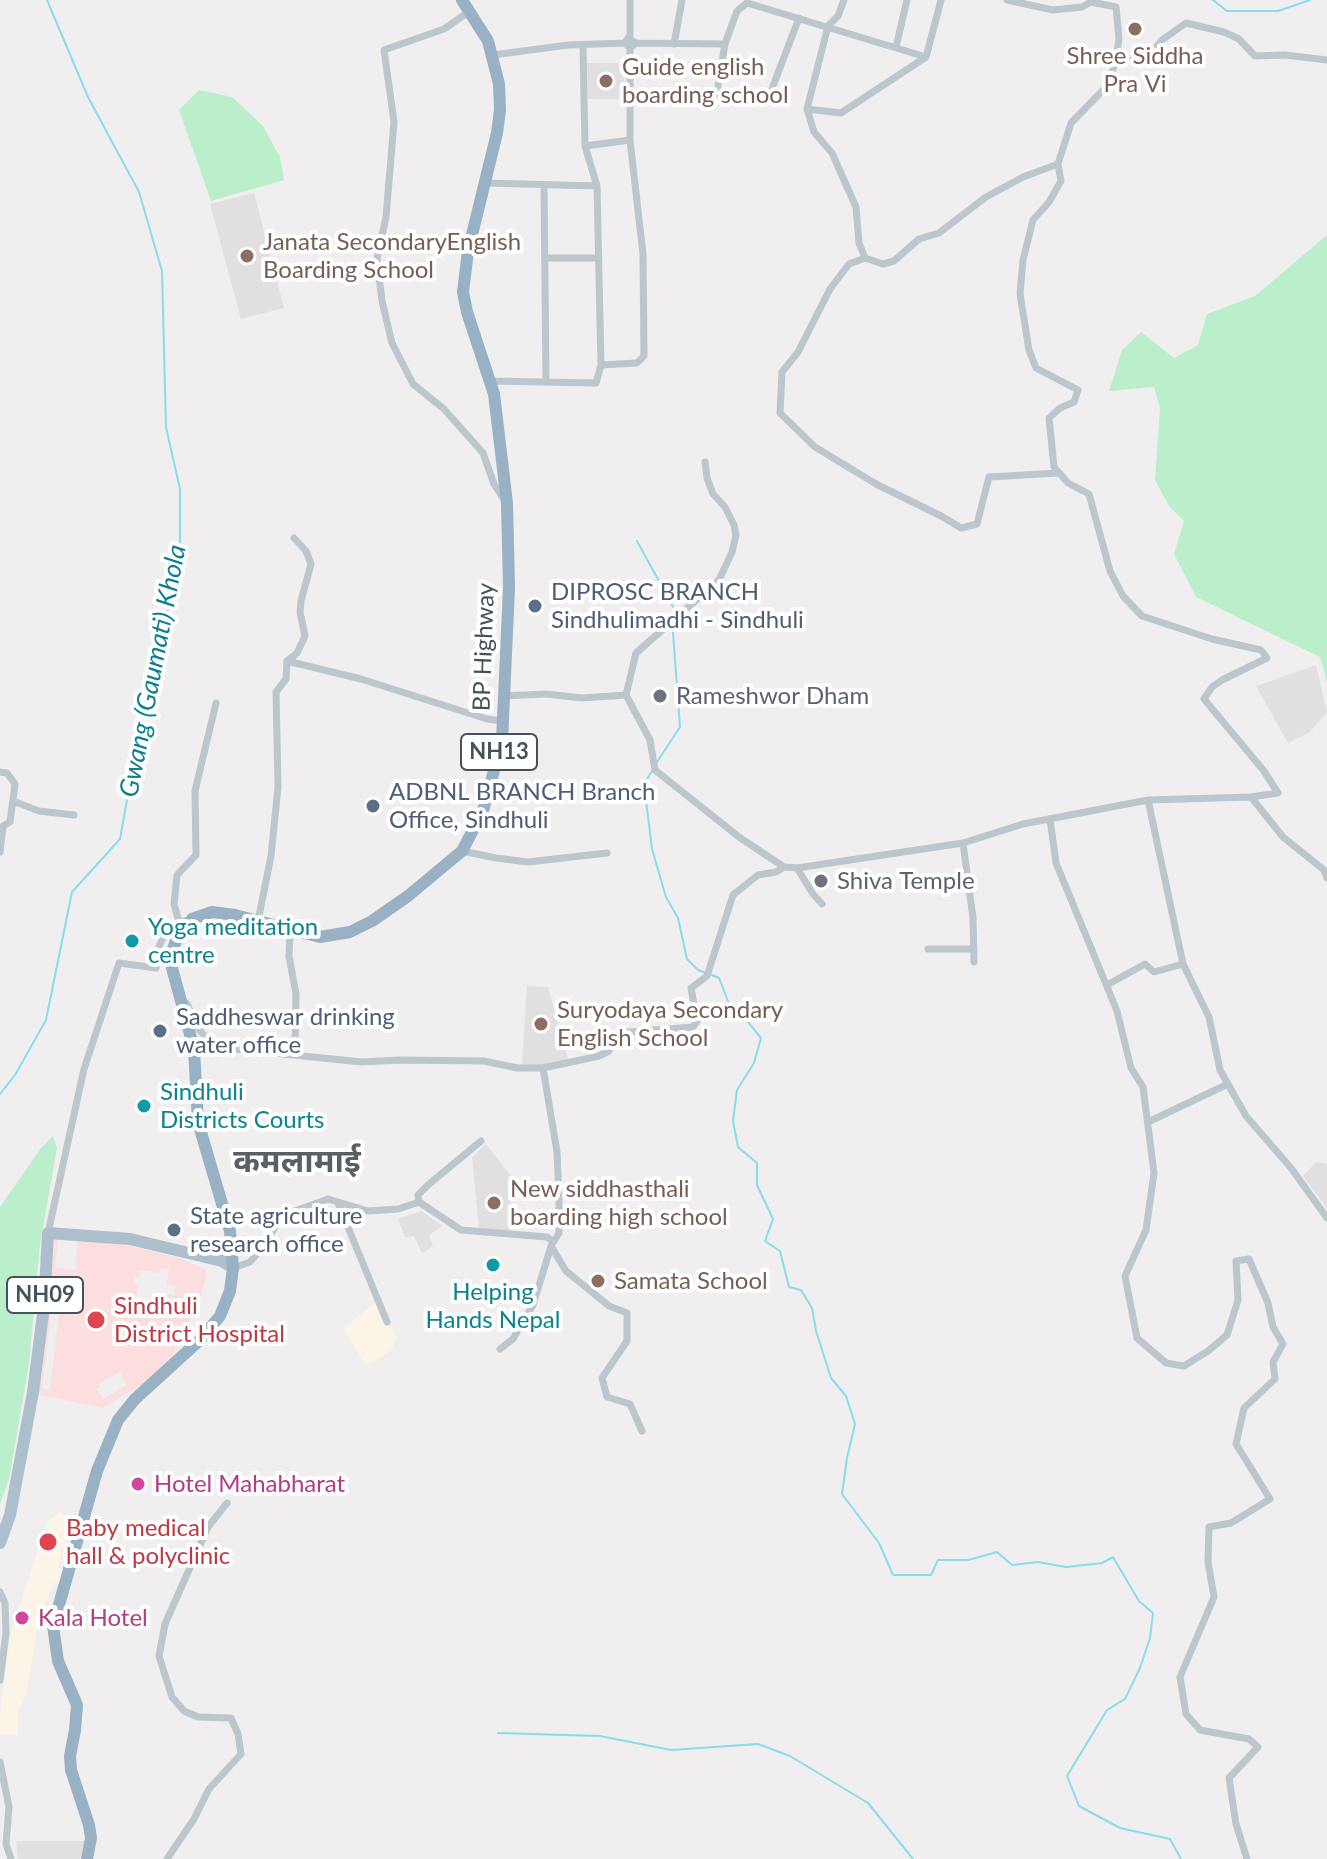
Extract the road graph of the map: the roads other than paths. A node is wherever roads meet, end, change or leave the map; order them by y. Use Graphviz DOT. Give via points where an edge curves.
graph roads {
  1 [pos="630,0"];
  2 [pos="682,0"];
  3 [pos="844,0"];
  4 [pos="907,0"];
  5 [pos="941,0"];
  6 [pos="1007,0"];
  7 [pos="743,2"];
  8 [pos="466,5"];
  9 [pos="799,18"];
  10 [pos="828,26"];
  11 [pos="630,43"];
  12 [pos="674,44"];
  13 [pos="725,44"];
  14 [pos="583,46"];
  15 [pos="896,47"];
  16 [pos="493,55"];
  17 [pos="926,57"];
  18 [pos="1116,59"];
  19 [pos="1327,60"];
  20 [pos="631,92"];
  21 [pos="717,92"];
  22 [pos="807,109"];
  23 [pos="630,140"];
  24 [pos="585,146"];
  25 [pos="1058,164"];
  26 [pos="484,183"];
  27 [pos="544,186"];
  28 [pos="597,186"];
  29 [pos="545,258"];
  30 [pos="599,258"];
  31 [pos="865,258"];
  32 [pos="601,365"];
  33 [pos="490,381"];
  34 [pos="546,382"];
  35 [pos="705,462"];
  36 [pos="1059,473"];
  37 [pos="507,503"];
  38 [pos="294,538"];
  39 [pos="287,661"];
  40 [pos="626,695"];
  41 [pos="503,696"];
  42 [pos="216,703"];
  43 [pos="503,721"];
  44 [pos="468,754"];
  45 [pos="495,765"];
  46 [pos="0,772"];
  47 [pos="1251,797"];
  48 [pos="1148,800"];
  49 [pos="13,801"];
  50 [pos="74,815"];
  51 [pos="1050,819"];
  52 [pos="1,826"];
  53 [pos="963,843"];
  54 [pos="462,851"];
  55 [pos="0,852"];
  56 [pos="607,853"];
  57 [pos="784,867"];
  58 [pos="797,868"];
  59 [pos="1327,878"];
  60 [pos="822,904"];
  61 [pos="186,920"];
  62 [pos="257,921"];
  63 [pos="290,930"];
  64 [pos="928,949"];
  65 [pos="974,949"];
  66 [pos="974,962"];
  67 [pos="1183,964"];
  68 [pos="1107,985"];
  69 [pos="182,1000"];
  70 [pos="295,1055"];
  71 [pos="543,1068"];
  72 [pos="1228,1084"];
  73 [pos="1148,1122"];
  74 [pos="481,1141"];
  75 [pos="419,1202"];
  76 [pos="338,1203"];
  77 [pos="1327,1218"];
  78 [pos="48,1233"];
  79 [pos="552,1244"];
  80 [pos="233,1268"];
  81 [pos="387,1322"];
  82 [pos="500,1349"];
  83 [pos="642,1431"];
  84 [pos="227,1503"];
  85 [pos="0,1543"];
  86 [pos="0,1592"];
  87 [pos="0,1680"];
  88 [pos="0,1762"];
  89 [pos="11,1859"];
  90 [pos="87,1859"];
  91 [pos="167,1859"];
  92 [pos="1247,1859"];
  1 -- 11 [label="street"];
  2 -- 12 [label="street"];
  3 -- 10 [label="street"];
  4 -- 15 [label="street"];
  5 -- 17 [label="street"];
  6 -- 18 [label="street" via="1053,10 1091,2 1116,7"];
  7 -- 9 [label="street"];
  7 -- 13 [label="street"];
  8 -- 16 [label="highway, BP Highway / NH13"];
  8 -- 37 [label="street" via="444,29 384,50 394,122 377,259 392,343 413,384 483,453"];
  9 -- 10 [label="street"];
  9 -- 21 [label="street" via="770,94"];
  10 -- 15 [label="street"];
  10 -- 22 [label="street"];
  11 -- 12 [label="street"];
  11 -- 14 [label="street"];
  11 -- 20 [label="street"];
  12 -- 13 [label="street"];
  13 -- 21 [label="street"];
  14 -- 16 [label="street"];
  14 -- 24 [label="street"];
  15 -- 17 [label="street"];
  16 -- 26 [label="highway, BP Highway / NH13" via="500,110"];
  17 -- 22 [label="street" via="841,113"];
  18 -- 19 [label="street" via="1144,62 1186,23 1239,39 1255,56"];
  18 -- 25 [label="street" via="1109,84 1071,123"];
  20 -- 21 [label="street"];
  20 -- 23 [label="street"];
  22 -- 31 [label="street" via="814,132 832,153 856,207"];
  23 -- 24 [label="street"];
  23 -- 32 [label="street" via="643,254 644,356 637,363"];
  24 -- 28 [label="street"];
  25 -- 31 [label="street" via="986,197 894,261 883,264"];
  25 -- 36 [label="street" via="1061,181 1033,220 1020,294 1036,368 1078,390 1074,402 1049,418"];
  26 -- 27 [label="street"];
  26 -- 33 [label="highway, BP Highway / NH13" via="463,292"];
  27 -- 28 [label="street"];
  27 -- 29 [label="street"];
  28 -- 30 [label="street"];
  29 -- 30 [label="street"];
  29 -- 34 [label="street"];
  30 -- 32 [label="street"];
  31 -- 36 [label="street" via="849,264 830,289 782,372 780,413 815,447 961,528 977,524 989,477"];
  32 -- 34 [label="street" via="596,383"];
  33 -- 34 [label="street"];
  33 -- 37 [label="highway, BP Highway / NH13"];
  35 -- 40 [label="street" via="713,494 734,525 732,552 719,580 636,653"];
  36 -- 47 [label="street" via="1089,494 1110,571 1142,616 1261,650 1267,658 1222,680 1204,699 1278,793"];
  37 -- 41 [label="highway, BP Highway / NH13"];
  38 -- 39 [label="street" via="311,564 300,612 305,636"];
  39 -- 43 [label="street"];
  39 -- 62 [label="street" via="286,679 276,692 278,787"];
  40 -- 41 [label="street"];
  40 -- 57 [label="street" via="650,740 655,770"];
  41 -- 43 [label="highway, BP Highway / NH13"];
  42 -- 61 [label="street" via="195,791 196,855 177,875 174,904"];
  43 -- 45 [label="highway, BP Highway / NH13"];
  44 -- 45 [label="street"];
  45 -- 54 [label="highway, BP Highway / NH13" via="483,811"];
  46 -- 49 [label="street" via="15,784"];
  47 -- 48 [label="street"];
  47 -- 59 [label="street" via="1283,837"];
  48 -- 51 [label="street"];
  48 -- 67 [label="street"];
  49 -- 50 [label="street"];
  49 -- 52 [label="street" via="10,822"];
  51 -- 53 [label="street"];
  51 -- 68 [label="street" via="1056,863"];
  52 -- 55 [label="street"];
  53 -- 58 [label="street"];
  53 -- 65 [label="street"];
  54 -- 56 [label="street" via="528,862"];
  54 -- 63 [label="highway, BP Highway / NH13" via="357,930 320,937"];
  57 -- 58 [label="street"];
  57 -- 71 [label="street" via="758,875 733,895 707,976 691,988 697,1021 693,1027 617,1033 609,1051 599,1056"];
  58 -- 60 [label="street"];
  61 -- 62 [label="highway, BP Highway / NH13" via="212,912"];
  61 -- 69 [label="highway" via="171,954"];
  61 -- 78 [label="street" via="165,933 156,968 119,963 84,1069"];
  62 -- 63 [label="highway, BP Highway / NH13"];
  63 -- 70 [label="street"];
  64 -- 65 [label="street"];
  65 -- 66 [label="street"];
  67 -- 68 [label="street" via="1154,972 1145,964"];
  67 -- 72 [label="street" via="1209,1017"];
  68 -- 73 [label="street" via="1131,1068 1143,1087"];
  69 -- 70 [label="street" via="214,1047"];
  69 -- 80 [label="highway" via="194,1049 198,1122 230,1231"];
  70 -- 71 [label="street"];
  71 -- 79 [label="street" via="557,1152 559,1233"];
  72 -- 73 [label="street"];
  72 -- 77 [label="street" via="1246,1116"];
  73 -- 92 [label="street" via="1154,1173 1146,1230 1125,1276 1137,1338 1166,1363 1184,1366 1208,1351 1227,1335 1238,1300 1236,1261 1249,1259 1283,1344 1273,1362 1275,1379 1244,1408 1236,1444 1270,1499 1231,1523 1209,1527 1214,1597 1180,1677 1186,1714 1200,1730 1249,1739 1258,1747 1229,1778"];
  74 -- 75 [label="street" via="428,1185 418,1195"];
  75 -- 76 [label="street" via="368,1211"];
  75 -- 79 [label="street" via="461,1230 547,1237"];
  76 -- 80 [label="street" via="328,1199 281,1216 250,1262"];
  76 -- 81 [label="street"];
  78 -- 80 [label="main road" via="130,1239"];
  78 -- 85 [label="main road, NH09" via="33,1392"];
  79 -- 82 [label="street" via="533,1305 513,1339"];
  79 -- 83 [label="street" via="566,1271 609,1306 627,1313 627,1341 602,1378 607,1397 630,1404"];
  80 -- 90 [label="highway" via="220,1316 118,1420 97,1471 53,1626 58,1661 77,1705 70,1756 89,1825"];
  84 -- 91 [label="street" via="208,1527 165,1624 159,1656 172,1697 198,1717 231,1718 241,1754 209,1789"];
  86 -- 87 [label="street" via="6,1633"];
  88 -- 89 [label="street"];
}
